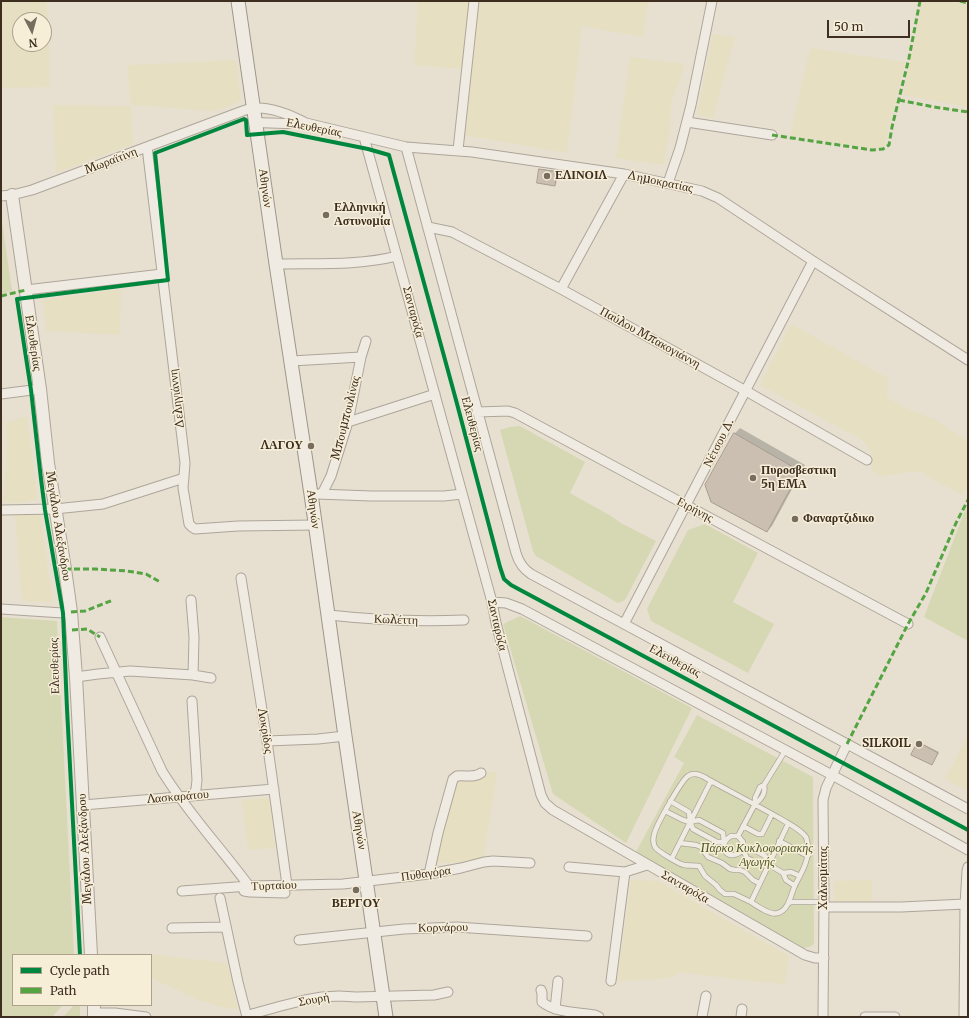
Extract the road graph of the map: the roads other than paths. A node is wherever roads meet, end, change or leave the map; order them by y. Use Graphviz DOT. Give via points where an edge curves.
graph roads {
  1 [pos="238,1"];
  2 [pos="474,1"];
  3 [pos="712,1"];
  4 [pos="254,108"];
  5 [pos="686,122"];
  6 [pos="256,123"];
  7 [pos="306,123"];
  8 [pos="772,135"];
  9 [pos="364,137"];
  10 [pos="147,147"];
  11 [pos="406,147"];
  12 [pos="458,150"];
  13 [pos="624,174"];
  14 [pos="668,183"];
  15 [pos="7,195"];
  16 [pos="428,227"];
  17 [pos="397,256"];
  18 [pos="813,262"];
  19 [pos="276,264"];
  20 [pos="162,274"];
  21 [pos="561,289"];
  22 [pos="26,290"];
  23 [pos="366,341"];
  24 [pos="362,357"];
  25 [pos="968,360"];
  26 [pos="291,361"];
  27 [pos="40,389"];
  28 [pos="746,391"];
  29 [pos="1,394"];
  30 [pos="435,394"];
  31 [pos="477,412"];
  32 [pos="348,422"];
  33 [pos="867,460"];
  34 [pos="184,478"];
  35 [pos="317,494"];
  36 [pos="462,494"];
  37 [pos="686,506"];
  38 [pos="55,509"];
  39 [pos="1,510"];
  40 [pos="316,525"];
  41 [pos="241,578"];
  42 [pos="191,600"];
  43 [pos="492,602"];
  44 [pos="1,609"];
  45 [pos="71,612"];
  46 [pos="328,615"];
  47 [pos="464,620"];
  48 [pos="624,624"];
  49 [pos="908,624"];
  50 [pos="100,637"];
  51 [pos="116,672"];
  52 [pos="193,675"];
  53 [pos="76,677"];
  54 [pos="211,678"];
  55 [pos="192,701"];
  56 [pos="345,736"];
  57 [pos="267,741"];
  58 [pos="847,744"];
  59 [pos="785,751"];
  60 [pos="481,773"];
  61 [pos="832,776"];
  62 [pos="711,781"];
  63 [pos="274,789"];
  64 [pos="193,796"];
  65 [pos="179,797"];
  66 [pos="670,800"];
  67 [pos="755,804"];
  68 [pos="83,805"];
  69 [pos="968,809"];
  70 [pos="665,811"];
  71 [pos="772,814"];
  72 [pos="690,822"];
  73 [pos="788,824"];
  74 [pos="743,826"];
  75 [pos="738,836"];
  76 [pos="779,841"];
  77 [pos="724,842"];
  78 [pos="680,843"];
  79 [pos="743,850"];
  80 [pos="968,850"];
  81 [pos="727,853"];
  82 [pos="808,856"];
  83 [pos="672,858"];
  84 [pos="530,863"];
  85 [pos="722,863"];
  86 [pos="768,864"];
  87 [pos="647,865"];
  88 [pos="569,867"];
  89 [pos="968,868"];
  90 [pos="625,872"];
  91 [pos="783,873"];
  92 [pos="430,874"];
  93 [pos="800,876"];
  94 [pos="366,882"];
  95 [pos="759,883"];
  96 [pos="249,886"];
  97 [pos="795,886"];
  98 [pos="234,888"];
  99 [pos="286,889"];
  100 [pos="182,891"];
  101 [pos="220,898"];
  102 [pos="751,902"];
  103 [pos="789,903"];
  104 [pos="965,904"];
  105 [pos="824,905"];
  106 [pos="226,927"];
  107 [pos="172,928"];
  108 [pos="374,932"];
  109 [pos="587,936"];
  110 [pos="299,940"];
  111 [pos="91,954"];
  112 [pos="824,958"];
  113 [pos="558,981"];
  114 [pos="611,982"];
  115 [pos="541,990"];
  116 [pos="448,992"];
  117 [pos="706,996"];
  118 [pos="383,997"];
  119 [pos="94,1012"];
  120 [pos="552,1012"];
  121 [pos="270,1013"];
  122 [pos="146,1017"];
  123 [pos="247,1017"];
  124 [pos="386,1017"];
  125 [pos="598,1017"];
  126 [pos="702,1017"];
  127 [pos="823,1017"];
  128 [pos="865,1017"];
  129 [pos="895,1017"];
  130 [pos="964,1017"];
  1 -- 4 [label="main road, Αθηνών"];
  2 -- 12 [label="street"];
  3 -- 5 [label="street"];
  4 -- 6 [label="main road, Αθηνών"];
  4 -- 7 [label="street, Δημοκρατίας" via="278,112"];
  4 -- 10 [label="street, Μωραϊτίνη"];
  5 -- 8 [label="street"];
  5 -- 14 [label="street"];
  6 -- 7 [label="street, Δημοκρατίας"];
  6 -- 19 [label="main road, Αθηνών"];
  7 -- 9 [label="street, Δημοκρατίας"];
  9 -- 11 [label="street, Δημοκρατίας"];
  9 -- 17 [label="street, Σανταρόζα"];
  10 -- 15 [label="street, Μωραϊτίνη" via="32,190"];
  10 -- 20 [label="street, Δεληγιάννη"];
  11 -- 12 [label="street, Δημοκρατίας"];
  11 -- 16 [label="street, Ελευθερίας"];
  12 -- 13 [label="street, Δημοκρατίας"];
  13 -- 14 [label="street, Δημοκρατίας"];
  13 -- 21 [label="street"];
  14 -- 18 [label="street, Δημοκρατίας" via="702,191 718,198"];
  15 -- 22 [label="street, Μεγάλου Αλεξάνδρου"];
  16 -- 21 [label="street, Παύλου Μπακογιάννη" via="452,232"];
  16 -- 31 [label="street, Ελευθερίας"];
  17 -- 19 [label="street" via="356,262"];
  17 -- 30 [label="street, Σανταρόζα"];
  18 -- 25 [label="street, Δημοκρατίας"];
  18 -- 28 [label="street, Νέτσου Δ."];
  19 -- 26 [label="main road, Αθηνών"];
  20 -- 22 [label="street"];
  20 -- 34 [label="street, Δεληγιάννη" via="185,463"];
  21 -- 28 [label="street, Παύλου Μπακογιάννη"];
  22 -- 27 [label="street, Μεγάλου Αλεξάνδρου"];
  23 -- 24 [label="street, Μπουμπουλίνας"];
  24 -- 26 [label="street"];
  24 -- 32 [label="street, Μπουμπουλίνας"];
  26 -- 35 [label="main road, Αθηνών"];
  27 -- 29 [label="street"];
  27 -- 38 [label="street, Μεγάλου Αλεξάνδρου"];
  28 -- 33 [label="street, Παύλου Μπακογιάννη"];
  28 -- 37 [label="street, Νέτσου Δ."];
  30 -- 32 [label="street"];
  30 -- 36 [label="street, Σανταρόζα"];
  31 -- 37 [label="street, Ειρήνης" via="515,413"];
  31 -- 48 [label="street, Ελευθερίας" via="521,565 531,574"];
  32 -- 35 [label="street, Μπουμπουλίνας" via="331,476"];
  34 -- 38 [label="street" via="103,504"];
  34 -- 40 [label="street, Δεληγιάννη" via="189,524 195,529"];
  35 -- 36 [label="street"];
  35 -- 40 [label="main road, Αθηνών"];
  36 -- 43 [label="street, Σανταρόζα"];
  37 -- 48 [label="street, Νέτσου Δ."];
  37 -- 49 [label="street, Ειρήνης"];
  38 -- 39 [label="street"];
  38 -- 45 [label="street, Μεγάλου Αλεξάνδρου"];
  40 -- 46 [label="main road, Αθηνών"];
  41 -- 57 [label="street, Λοκρίδος"];
  42 -- 52 [label="street" via="194,637"];
  43 -- 59 [label="street" via="506,603 522,609"];
  43 -- 87 [label="street, Σανταρόζα" via="545,803"];
  44 -- 45 [label="street"];
  45 -- 53 [label="street, Μεγάλου Αλεξάνδρου"];
  46 -- 47 [label="street, Κωλέττη" via="394,620"];
  46 -- 56 [label="main road, Αθηνών"];
  48 -- 58 [label="street, Ελευθερίας"];
  50 -- 51 [label="street"];
  51 -- 52 [label="street"];
  51 -- 53 [label="street"];
  51 -- 65 [label="street" via="162,771"];
  52 -- 54 [label="street"];
  53 -- 68 [label="street, Μεγάλου Αλεξάνδρου"];
  55 -- 64 [label="street" via="197,780"];
  56 -- 57 [label="street"];
  56 -- 94 [label="main road, Αθηνών"];
  57 -- 63 [label="street, Λοκρίδος"];
  58 -- 61 [label="street, Χαλκομάτας"];
  58 -- 69 [label="street, Ελευθερίας"];
  59 -- 61 [label="street"];
  59 -- 67 [label="lane" via="764,785 760,787"];
  60 -- 92 [label="street" via="478,776 457,776 453,779"];
  61 -- 80 [label="street"];
  61 -- 105 [label="street, Χαλκομάτας" via="824,800"];
  62 -- 66 [label="lane" via="698,774 687,776"];
  62 -- 67 [label="lane"];
  62 -- 72 [label="lane"];
  63 -- 64 [label="street, Λασκαράτου"];
  63 -- 99 [label="street, Λοκρίδος"];
  64 -- 65 [label="street, Λασκαράτου"];
  65 -- 68 [label="street, Λασκαράτου"];
  65 -- 96 [label="street"];
  66 -- 70 [label="lane"];
  66 -- 72 [label="lane" via="689,812"];
  67 -- 71 [label="lane"];
  67 -- 74 [label="lane"];
  68 -- 111 [label="street, Μεγάλου Αλεξάνδρου"];
  70 -- 72 [label="lane"];
  70 -- 83 [label="lane" via="653,842 654,847"];
  71 -- 73 [label="lane"];
  71 -- 74 [label="lane" via="762,834"];
  72 -- 77 [label="lane" via="693,829 716,842"];
  72 -- 77 [label="lane" via="698,820 723,833"];
  72 -- 78 [label="lane"];
  73 -- 76 [label="lane"];
  73 -- 82 [label="lane" via="803,833 807,839"];
  74 -- 75 [label="lane"];
  75 -- 77 [label="lane" via="731,836"];
  75 -- 79 [label="lane" via="743,842"];
  76 -- 82 [label="lane"];
  76 -- 86 [label="lane"];
  77 -- 81 [label="lane"];
  78 -- 83 [label="lane"];
  78 -- 85 [label="lane" via="701,847 708,856"];
  79 -- 81 [label="lane" via="736,855"];
  79 -- 86 [label="lane" via="747,858 759,864"];
  79 -- 86 [label="lane" via="751,848 765,856"];
  81 -- 85 [label="lane"];
  82 -- 93 [label="lane"];
  83 -- 102 [label="lane" via="684,865 699,866 705,876 725,894 734,894"];
  84 -- 92 [label="street, Πυθαγόρα" via="493,861"];
  85 -- 95 [label="lane" via="730,869 745,872"];
  86 -- 91 [label="lane"];
  86 -- 95 [label="lane"];
  87 -- 90 [label="street"];
  87 -- 112 [label="street, Σανταρόζα" via="805,955"];
  88 -- 90 [label="street"];
  89 -- 104 [label="street"];
  90 -- 114 [label="street"];
  91 -- 93 [label="lane" via="791,872"];
  91 -- 97 [label="lane" via="786,880"];
  92 -- 94 [label="street, Πυθαγόρα"];
  93 -- 97 [label="lane"];
  94 -- 99 [label="street, Τυρταίου"];
  94 -- 108 [label="main road, Αθηνών"];
  95 -- 102 [label="lane"];
  96 -- 98 [label="street, Τυρταίου"];
  96 -- 99 [label="street, Τυρταίου"];
  97 -- 103 [label="lane"];
  98 -- 99 [label="street" via="250,892"];
  98 -- 100 [label="street, Τυρταίου"];
  101 -- 106 [label="street"];
  102 -- 103 [label="lane" via="775,914 780,913"];
  103 -- 105 [label="lane"];
  104 -- 105 [label="street" via="901,907"];
  104 -- 130 [label="street"];
  105 -- 112 [label="street, Χαλκομάτας"];
  106 -- 107 [label="street"];
  106 -- 123 [label="street"];
  108 -- 109 [label="street, Κορνάρου" via="457,927"];
  108 -- 110 [label="street, Κορνάρου"];
  108 -- 118 [label="main road, Αθηνών"];
  112 -- 127 [label="street, Χαλκομάτας"];
  113 -- 120 [label="street"];
  115 -- 120 [label="street" via="542,1002"];
  116 -- 118 [label="street, Σουρή"];
  117 -- 126 [label="street"];
  118 -- 121 [label="street, Σουρή" via="322,997 305,1000"];
  118 -- 124 [label="main road, Αθηνών"];
  119 -- 122 [label="street"];
  120 -- 125 [label="street"];
  121 -- 123 [label="street, Σουρή" via="252,1014"];
  128 -- 129 [label="street"];
}
